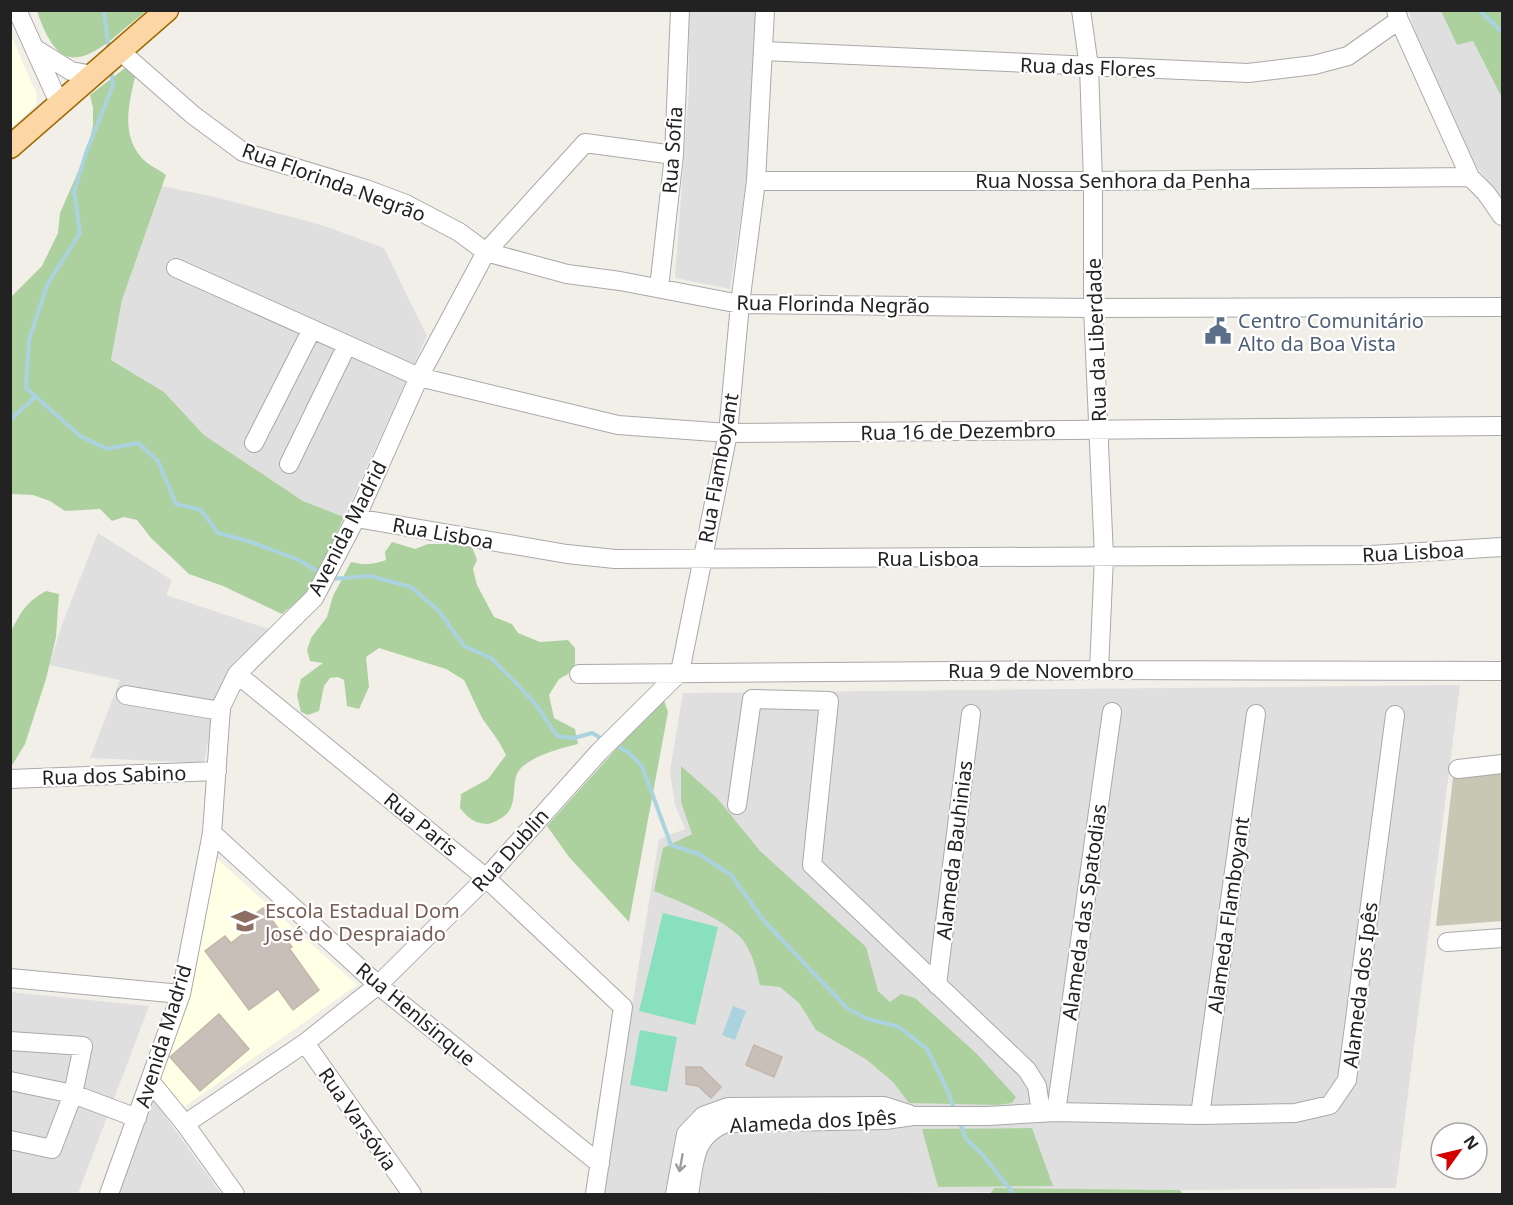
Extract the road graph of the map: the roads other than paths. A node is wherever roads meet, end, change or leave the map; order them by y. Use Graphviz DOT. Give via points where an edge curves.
graph roads {
  1 [pos="17,10"];
  2 [pos="167,10"];
  3 [pos="680,10"];
  4 [pos="765,10"];
  5 [pos="1081,10"];
  6 [pos="1397,15"];
  7 [pos="34,48"];
  8 [pos="120,51"];
  9 [pos="764,51"];
  10 [pos="1089,67"];
  11 [pos="93,75"];
  12 [pos="59,103"];
  13 [pos="10,147"];
  14 [pos="674,155"];
  15 [pos="1470,177"];
  16 [pos="756,181"];
  17 [pos="1093,181"];
  18 [pos="1503,216"];
  19 [pos="486,252"];
  20 [pos="176,268"];
  21 [pos="659,288"];
  22 [pos="740,304"];
  23 [pos="1503,307"];
  24 [pos="1093,308"];
  25 [pos="312,329"];
  26 [pos="347,345"];
  27 [pos="419,377"];
  28 [pos="1503,426"];
  29 [pos="1099,429"];
  30 [pos="728,434"];
  31 [pos="254,443"];
  32 [pos="288,464"];
  33 [pos="356,518"];
  34 [pos="1503,547"];
  35 [pos="1104,557"];
  36 [pos="701,559"];
  37 [pos="1099,670"];
  38 [pos="1503,670"];
  39 [pos="680,672"];
  40 [pos="237,674"];
  41 [pos="579,674"];
  42 [pos="126,695"];
  43 [pos="221,711"];
  44 [pos="1112,712"];
  45 [pos="971,714"];
  46 [pos="1256,714"];
  47 [pos="1395,715"];
  48 [pos="1503,764"];
  49 [pos="1458,769"];
  50 [pos="217,771"];
  51 [pos="10,779"];
  52 [pos="737,805"];
  53 [pos="212,833"];
  54 [pos="486,878"];
  55 [pos="1503,938"];
  56 [pos="1447,942"];
  57 [pos="10,978"];
  58 [pos="937,985"];
  59 [pos="378,986"];
  60 [pos="181,994"];
  61 [pos="10,1041"];
  62 [pos="305,1043"];
  63 [pos="10,1081"];
  64 [pos="150,1081"];
  65 [pos="73,1094"];
  66 [pos="1048,1112"];
  67 [pos="1200,1115"];
  68 [pos="138,1118"];
  69 [pos="185,1124"];
  70 [pos="693,1138"];
  71 [pos="10,1140"];
  72 [pos="600,1164"];
  73 [pos="109,1194"];
  74 [pos="235,1194"];
  75 [pos="412,1194"];
  76 [pos="595,1194"];
  77 [pos="675,1194"];
  78 [pos="689,1194"];
  1 -- 7 [label="street"];
  2 -- 8 [label="main road"];
  3 -- 14 [label="street, Rua Sofia"];
  4 -- 9 [label="street, Rua Flamboyant"];
  5 -- 10 [label="street, Rua da Liberdade"];
  6 -- 10 [label="street, Rua das Flores" via="1348,56 1314,66 1248,73"];
  6 -- 15 [label="street"];
  7 -- 11 [label="street" via="71,71"];
  7 -- 12 [label="street"];
  8 -- 11 [label="main road"];
  8 -- 19 [label="street, Rua Florinda Negrão" via="193,115 243,152 406,204 459,232"];
  9 -- 10 [label="street, Rua das Flores"];
  9 -- 16 [label="street, Rua Flamboyant"];
  10 -- 17 [label="street, Rua da Liberdade"];
  11 -- 12 [label="main road"];
  12 -- 13 [label="main road"];
  14 -- 19 [label="street, Avenida Madrid" via="585,143"];
  14 -- 21 [label="street, Rua Sofia"];
  15 -- 17 [label="street, Rua Nossa Senhora da Penha"];
  15 -- 18 [label="street"];
  16 -- 17 [label="street, Rua Nossa Senhora da Penha"];
  16 -- 22 [label="street, Rua Flamboyant"];
  17 -- 24 [label="street, Rua da Liberdade"];
  19 -- 21 [label="street, Rua Florinda Negrão" via="567,274"];
  19 -- 27 [label="street, Avenida Madrid"];
  20 -- 25 [label="street, Rua 16 de Dezembro"];
  21 -- 22 [label="street, Rua Florinda Negrão"];
  22 -- 24 [label="street, Rua Florinda Negrão"];
  22 -- 30 [label="street, Rua Flamboyant"];
  23 -- 24 [label="street, Rua Florinda Negrão"];
  24 -- 29 [label="street, Rua da Liberdade"];
  25 -- 26 [label="street, Rua 16 de Dezembro"];
  25 -- 31 [label="street"];
  26 -- 27 [label="street, Rua 16 de Dezembro"];
  26 -- 32 [label="street"];
  27 -- 30 [label="street, Rua 16 de Dezembro" via="618,424"];
  27 -- 33 [label="street, Avenida Madrid"];
  28 -- 29 [label="street, Rua 16 de Dezembro"];
  29 -- 30 [label="street, Rua 16 de Dezembro"];
  29 -- 35 [label="street, Rua da Liberdade"];
  30 -- 36 [label="street, Rua Flamboyant"];
  33 -- 36 [label="street, Rua Lisboa" via="567,554 615,559"];
  33 -- 40 [label="street, Avenida Madrid" via="314,597"];
  34 -- 35 [label="street, Rua Lisboa" via="1371,555"];
  35 -- 36 [label="street, Rua Lisboa"];
  35 -- 37 [label="street, Rua da Liberdade"];
  36 -- 39 [label="street, Rua Flamboyant"];
  37 -- 38 [label="street, Rua 9 de Novembro"];
  37 -- 39 [label="street, Rua 9 de Novembro"];
  39 -- 41 [label="street, Rua 9 de Novembro"];
  39 -- 54 [label="street, Rua Dublin" via="598,752"];
  40 -- 43 [label="street, Avenida Madrid"];
  40 -- 54 [label="street, Rua Paris"];
  42 -- 43 [label="street"];
  43 -- 50 [label="street, Avenida Madrid"];
  44 -- 66 [label="street, Alameda das Spatodias"];
  45 -- 58 [label="street, Alameda Bauhinias"];
  46 -- 67 [label="street, Alameda Flamboyant"];
  47 -- 67 [label="street, Alameda dos Ipês" via="1347,1080 1330,1105 1295,1113"];
  48 -- 49 [label="street"];
  50 -- 51 [label="street, Rua dos Sabino"];
  50 -- 53 [label="street, Avenida Madrid"];
  52 -- 58 [label="street" via="752,699 829,701 812,865"];
  53 -- 59 [label="street, Rua Henlsinque"];
  53 -- 60 [label="street, Avenida Madrid"];
  54 -- 59 [label="street, Rua Dublin"];
  54 -- 72 [label="street, Rua Paris" via="623,1007"];
  55 -- 56 [label="street"];
  57 -- 60 [label="street"];
  58 -- 66 [label="street" via="1027,1070"];
  59 -- 62 [label="street, Rua Dublin"];
  59 -- 72 [label="street, Rua Henlsinque"];
  60 -- 64 [label="street, Avenida Madrid"];
  61 -- 65 [label="street" via="83,1046"];
  62 -- 69 [label="street, Rua Dublin"];
  62 -- 75 [label="street, Rua Varsóvia"];
  63 -- 65 [label="street"];
  64 -- 68 [label="street, Avenida Madrid"];
  64 -- 69 [label="street"];
  65 -- 68 [label="street"];
  65 -- 71 [label="street" via="52,1149"];
  66 -- 67 [label="street, Alameda dos Ipês"];
  66 -- 70 [label="street, Alameda dos Ipês" via="914,1116 884,1106 703,1116"];
  68 -- 73 [label="street, Avenida Madrid"];
  69 -- 74 [label="street"];
  70 -- 77 [label="street, one-way"];
  70 -- 78 [label="street"];
  72 -- 76 [label="street"];
}
